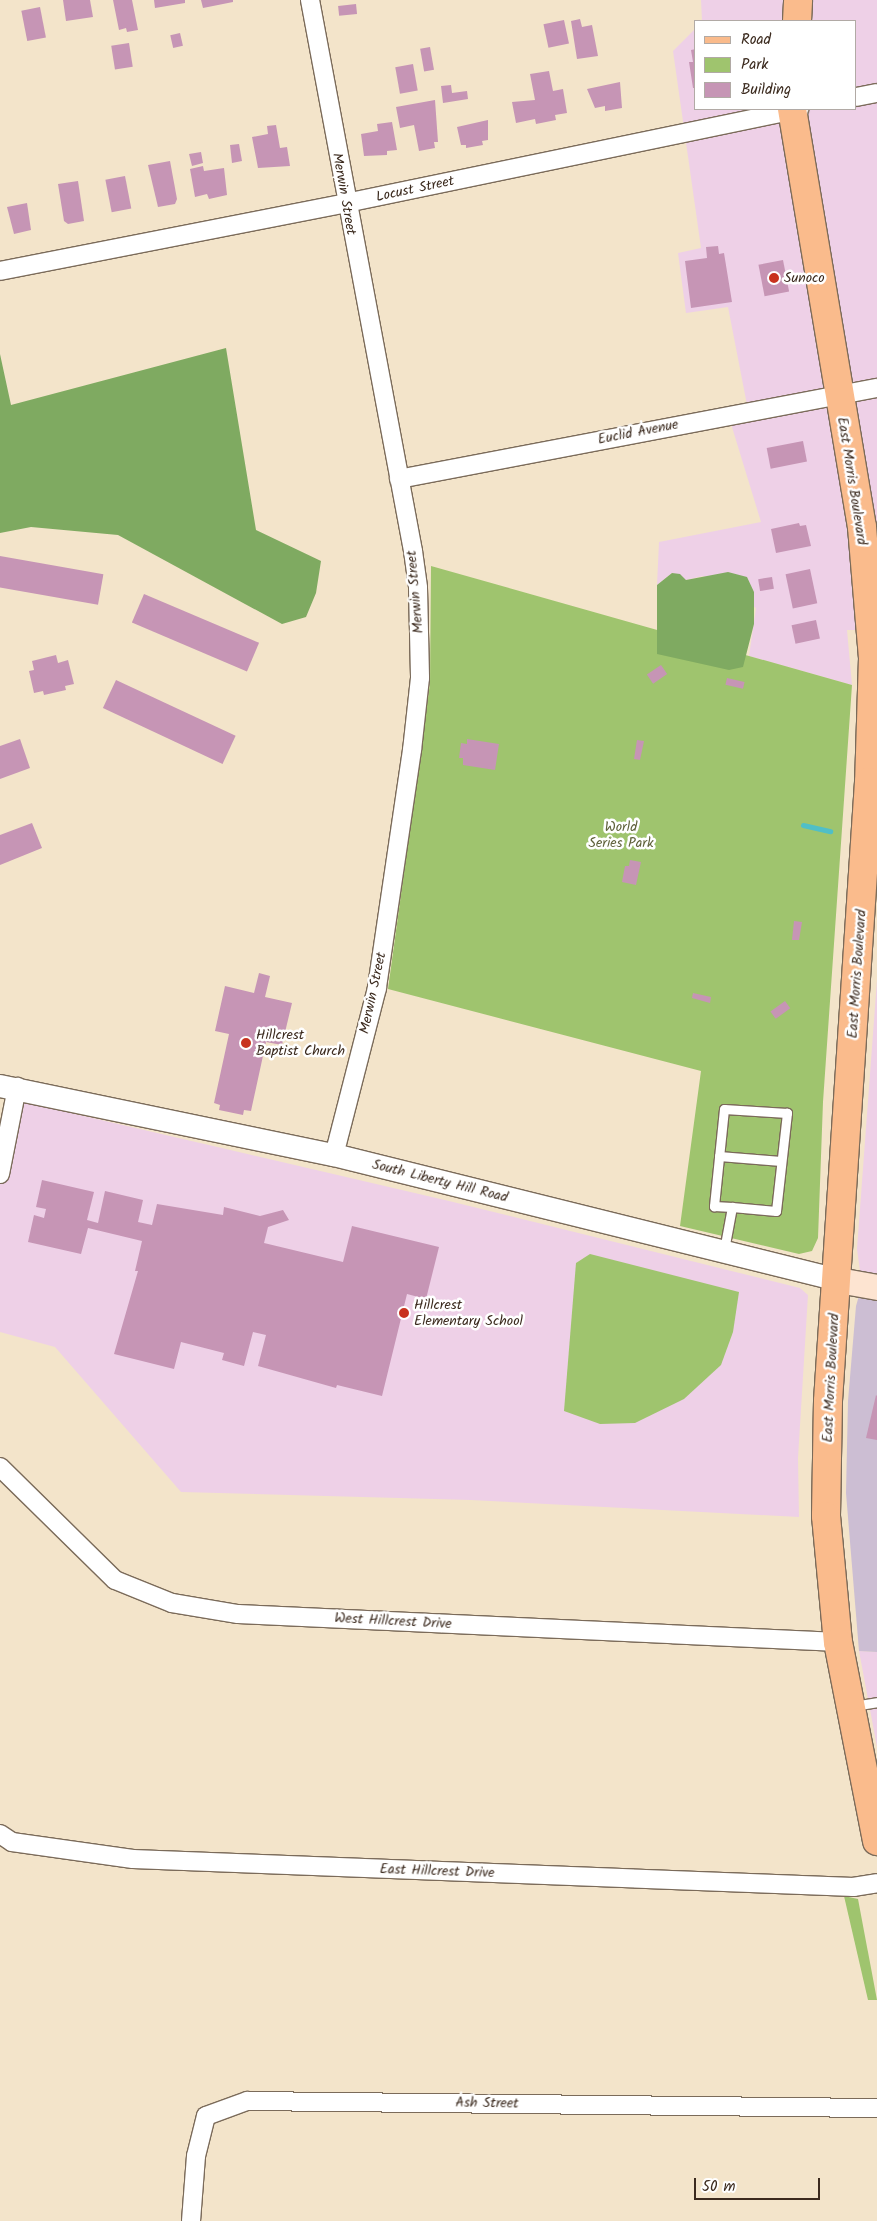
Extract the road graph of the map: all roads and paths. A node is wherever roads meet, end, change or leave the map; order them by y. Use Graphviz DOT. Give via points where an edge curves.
graph roads {
  1 [pos="310,0"];
  2 [pos="798,0"];
  3 [pos="797,20"];
  4 [pos="877,93"];
  5 [pos="857,97"];
  6 [pos="789,110"];
  7 [pos="794,110"];
  8 [pos="346,203"];
  9 [pos="0,270"];
  10 [pos="877,388"];
  11 [pos="838,396"];
  12 [pos="399,479"];
  13 [pos="871,863"];
  14 [pos="8,1086"];
  15 [pos="334,1155"];
  16 [pos="719,1156"];
  17 [pos="781,1161"];
  18 [pos="0,1174"];
  19 [pos="732,1207"];
  20 [pos="724,1251"];
  21 [pos="838,1280"];
  22 [pos="877,1288"];
  23 [pos="0,1467"];
  24 [pos="838,1642"];
  25 [pos="864,1704"];
  26 [pos="0,1834"];
  27 [pos="877,1841"];
  28 [pos="877,1883"];
  29 [pos="877,2108"];
  30 [pos="191,2221"];
  1 -- 8 [label="street, Merwin Street"];
  2 -- 3 [label="main road"];
  4 -- 5 [label="street"];
  6 -- 8 [label="street, Locust Street"];
  7 -- 11 [label="main road, East Morris Boulevard"];
  8 -- 9 [label="street, Locust Street"];
  8 -- 12 [label="street, Merwin Street"];
  10 -- 11 [label="street, Euclid Avenue"];
  11 -- 12 [label="street, Euclid Avenue" via="784,403"];
  11 -- 13 [label="main road, East Morris Boulevard" via="862,527 873,658"];
  12 -- 15 [label="street, Merwin Street" via="418,588 420,678 377,988"];
  13 -- 21 [label="main road, East Morris Boulevard"];
  14 -- 15 [label="street, South Liberty Hill Road"];
  14 -- 18 [label="street"];
  15 -- 20 [label="street, South Liberty Hill Road"];
  16 -- 17 [label="lane"];
  16 -- 17 [label="lane" via="724,1109 787,1113"];
  16 -- 19 [label="lane" via="714,1206"];
  17 -- 19 [label="lane" via="776,1211"];
  19 -- 20 [label="lane"];
  20 -- 21 [label="street, South Liberty Hill Road"];
  21 -- 22 [label="main road, South Liberty Hill Road"];
  21 -- 24 [label="main road, East Morris Boulevard" via="828,1401 826,1516"];
  23 -- 24 [label="street, West Hillcrest Drive" via="114,1580 172,1603 238,1614"];
  24 -- 25 [label="main road, East Morris Boulevard"];
  25 -- 27 [label="main road, East Morris Boulevard"];
  26 -- 28 [label="street, East Hillcrest Drive" via="12,1842 133,1859 853,1887"];
  29 -- 30 [label="street, Ash Street" via="248,2100 206,2116 196,2156"];
}
